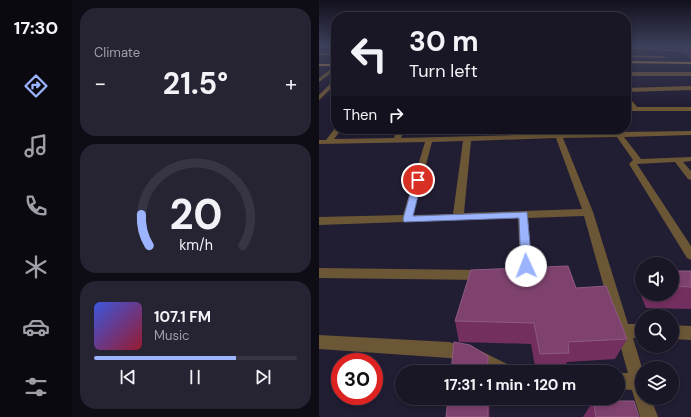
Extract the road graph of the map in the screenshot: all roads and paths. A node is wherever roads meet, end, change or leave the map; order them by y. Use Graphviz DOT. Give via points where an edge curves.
graph roads {
  1 [pos="331,68"];
  2 [pos="319,70"];
  3 [pos="331,71"];
  4 [pos="631,74"];
  5 [pos="644,74"];
  6 [pos="673,74"];
  7 [pos="691,74"];
  8 [pos="649,79"];
  9 [pos="679,79"];
  10 [pos="319,80"];
  11 [pos="685,83"];
  12 [pos="319,84"];
  13 [pos="331,84"];
  14 [pos="653,84"];
  15 [pos="331,88"];
  16 [pos="691,88"];
  17 [pos="657,89"];
  18 [pos="631,90"];
  19 [pos="319,98"];
  20 [pos="631,104"];
  21 [pos="631,109"];
  22 [pos="635,109"];
  23 [pos="691,109"];
  24 [pos="631,132"];
  25 [pos="691,133"];
  26 [pos="335,134"];
  27 [pos="399,134"];
  28 [pos="499,134"];
  29 [pos="545,134"];
  30 [pos="557,134"];
  31 [pos="618,134"];
  32 [pos="499,138"];
  33 [pos="467,139"];
  34 [pos="429,140"];
  35 [pos="396,141"];
  36 [pos="319,142"];
  37 [pos="329,142"];
  38 [pos="677,160"];
  39 [pos="691,160"];
  40 [pos="639,162"];
  41 [pos="691,177"];
  42 [pos="588,212"];
  43 [pos="523,215"];
  44 [pos="458,217"];
  45 [pos="407,219"];
  46 [pos="319,221"];
  47 [pos="691,255"];
  48 [pos="319,273"];
  49 [pos="623,331"];
  50 [pos="635,331"];
  51 [pos="679,332"];
  52 [pos="691,333"];
  53 [pos="319,342"];
  54 [pos="492,365"];
  55 [pos="635,371"];
  56 [pos="625,385"];
  57 [pos="635,389"];
  58 [pos="645,405"];
  59 [pos="649,417"];
  1 -- 2 [label="main road"];
  3 -- 10 [label="street"];
  4 -- 5 [label="street"];
  5 -- 6 [label="street"];
  5 -- 8 [label="street"];
  6 -- 7 [label="street"];
  6 -- 9 [label="street"];
  11 -- 16 [label="street"];
  12 -- 13 [label="street"];
  14 -- 17 [label="street"];
  15 -- 19 [label="street"];
  16 -- 17 [label="street"];
  17 -- 18 [label="street"];
  20 -- 22 [label="street"];
  21 -- 22 [label="street"];
  22 -- 23 [label="street"];
  24 -- 25 [label="street"];
  26 -- 37 [label="street"];
  27 -- 35 [label="street"];
  28 -- 32 [label="street"];
  29 -- 32 [label="street"];
  30 -- 42 [label="street"];
  31 -- 40 [label="street"];
  32 -- 33 [label="street"];
  33 -- 34 [label="street"];
  33 -- 44 [label="street"];
  34 -- 35 [label="street"];
  34 -- 45 [label="street"];
  35 -- 37 [label="street"];
  36 -- 37 [label="street"];
  38 -- 39 [label="street"];
  38 -- 40 [label="street"];
  38 -- 41 [label="street"];
  40 -- 47 [label="street" via="633,164"];
  42 -- 43 [label="street"];
  42 -- 49 [label="street"];
  43 -- 44 [label="street"];
  43 -- 48 [label="street" via="526,266 517,276"];
  44 -- 45 [label="street"];
  45 -- 46 [label="street"];
  49 -- 50 [label="street"];
  49 -- 55 [label="street"];
  51 -- 52 [label="street"];
  53 -- 54 [label="street" via="449,350 476,356"];
  56 -- 57 [label="street"];
  58 -- 59 [label="street"];
}
